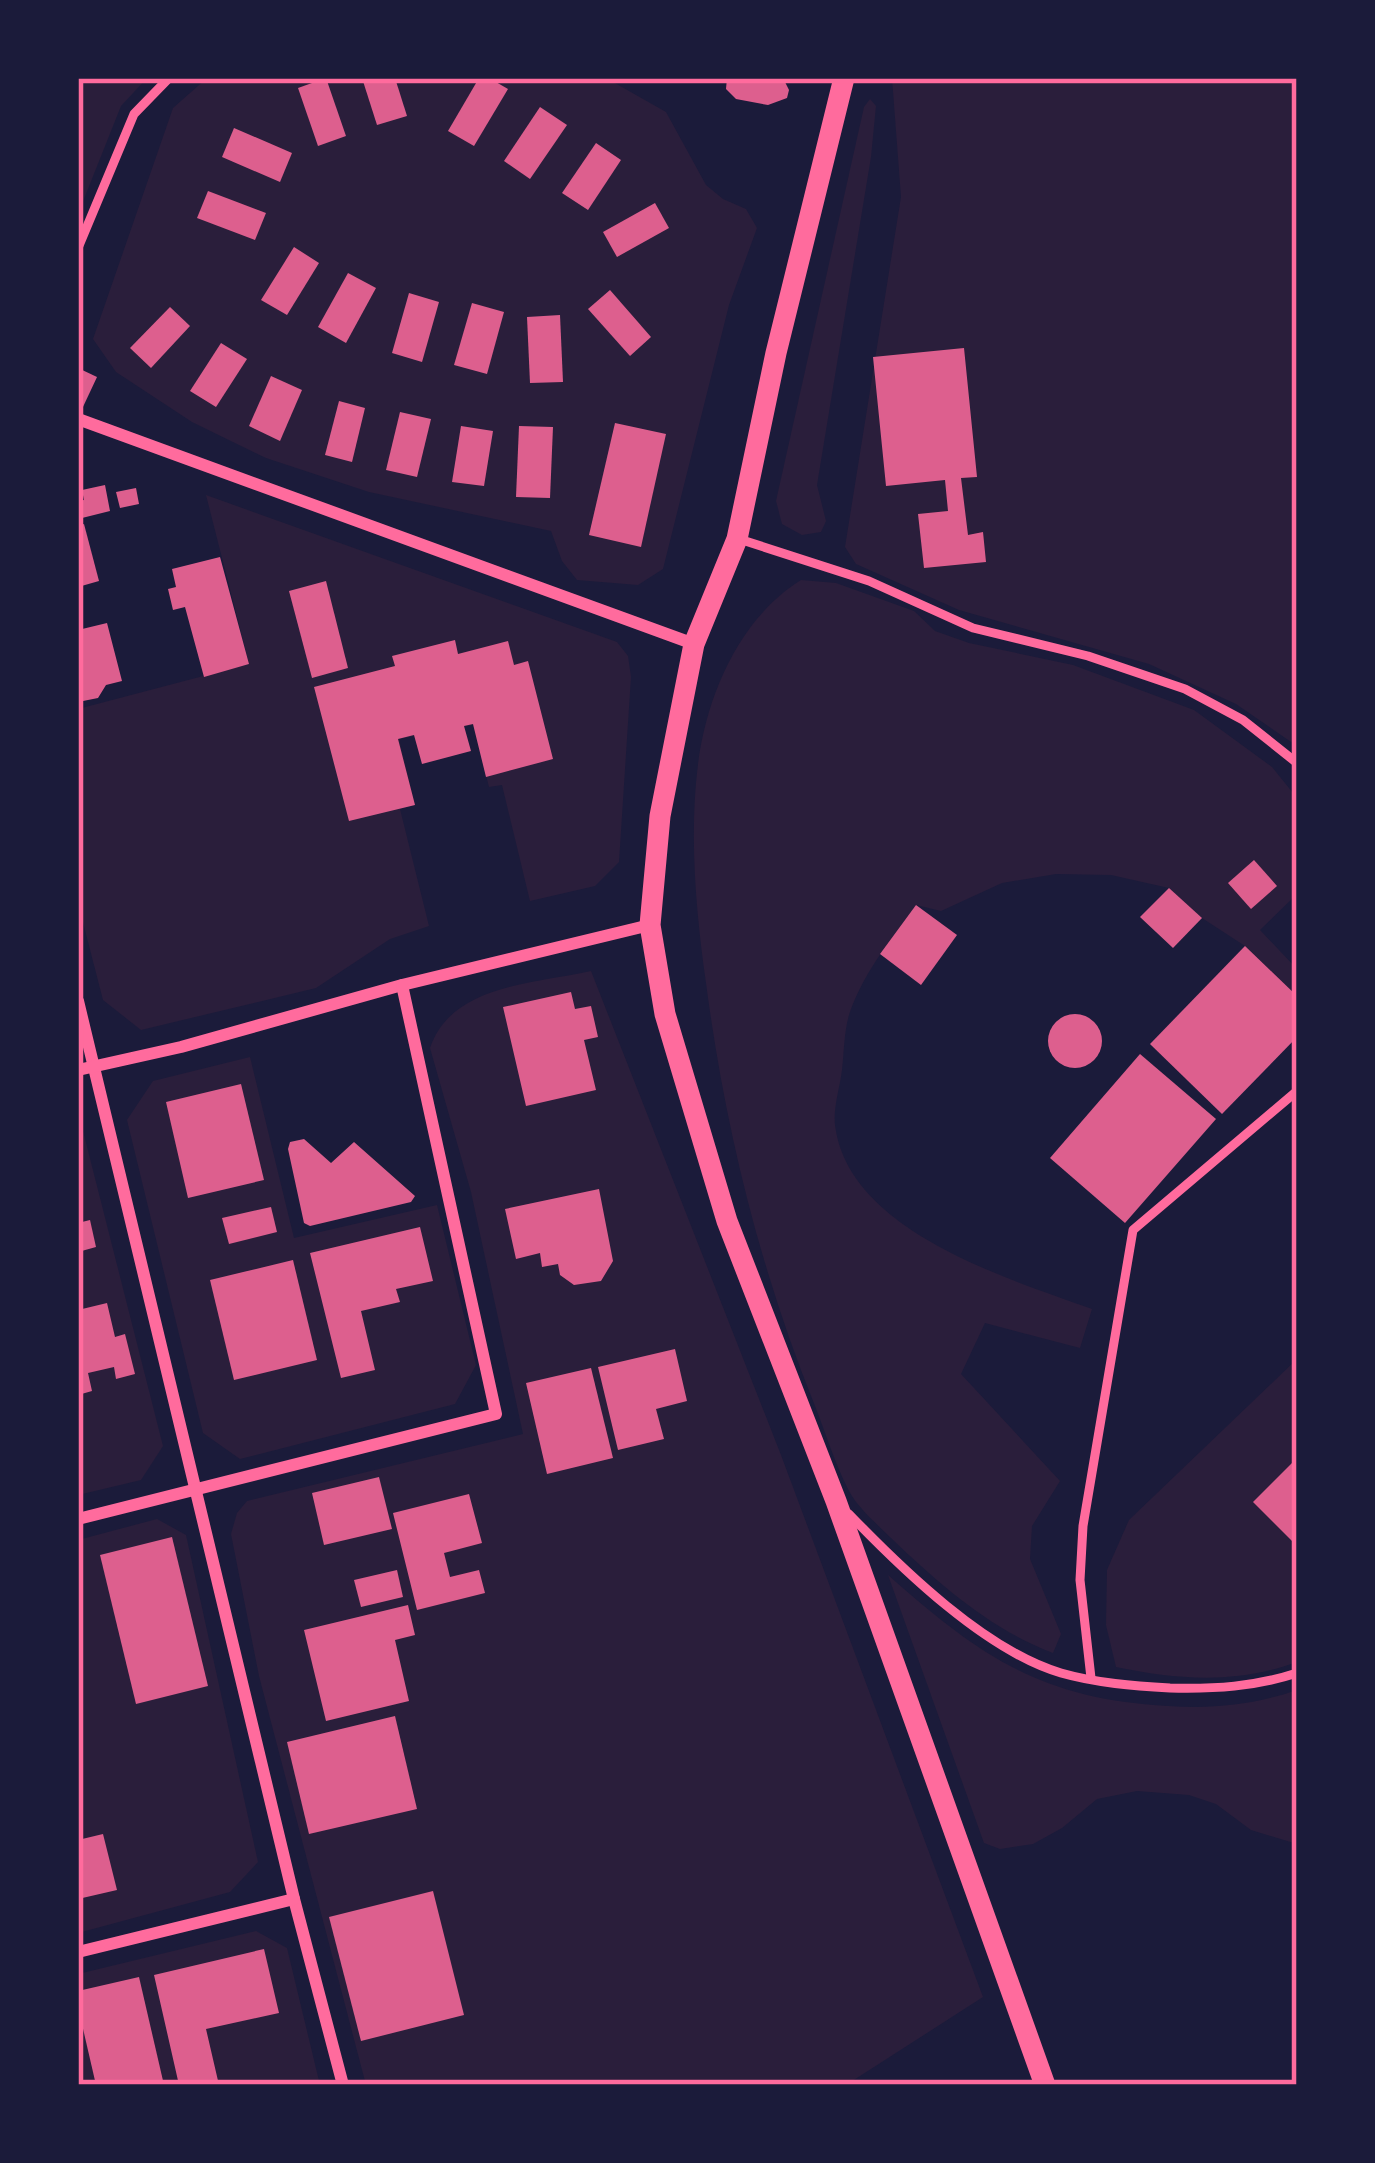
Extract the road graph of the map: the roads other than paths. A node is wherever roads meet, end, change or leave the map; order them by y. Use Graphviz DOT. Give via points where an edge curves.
graph roads {
  1 [pos="169,78"];
  2 [pos="844,78"];
  3 [pos="78,248"];
  4 [pos="78,419"];
  5 [pos="737,538"];
  6 [pos="694,644"];
  7 [pos="1297,764"];
  8 [pos="650,925"];
  9 [pos="402,986"];
  10 [pos="78,1001"];
  11 [pos="95,1066"];
  12 [pos="78,1070"];
  13 [pos="1297,1091"];
  14 [pos="196,1490"];
  15 [pos="836,1501"];
  16 [pos="78,1519"];
  17 [pos="1297,1673"];
  18 [pos="1091,1678"];
  19 [pos="294,1899"];
  20 [pos="78,1952"];
  21 [pos="344,2085"];
  22 [pos="1046,2085"];
  1 -- 3 [label="lane" via="134,114"];
  2 -- 5 [label="street"];
  4 -- 6 [label="street"];
  5 -- 6 [label="street"];
  5 -- 7 [label="lane" via="869,581 974,628 1185,689 1243,720"];
  6 -- 8 [label="street" via="660,816"];
  8 -- 9 [label="street"];
  8 -- 15 [label="street" via="665,1014 728,1221"];
  9 -- 11 [label="street"];
  9 -- 14 [label="street" via="496,1414"];
  10 -- 11 [label="street"];
  11 -- 12 [label="street"];
  11 -- 14 [label="street"];
  13 -- 18 [label="lane" via="1133,1230 1083,1526"];
  14 -- 16 [label="street"];
  14 -- 19 [label="street"];
  15 -- 18 [label="lane" via="937,1598 1018,1654"];
  15 -- 22 [label="street"];
  17 -- 18 [label="lane" via="1225,1690"];
  19 -- 20 [label="street"];
  19 -- 21 [label="street"];
}
